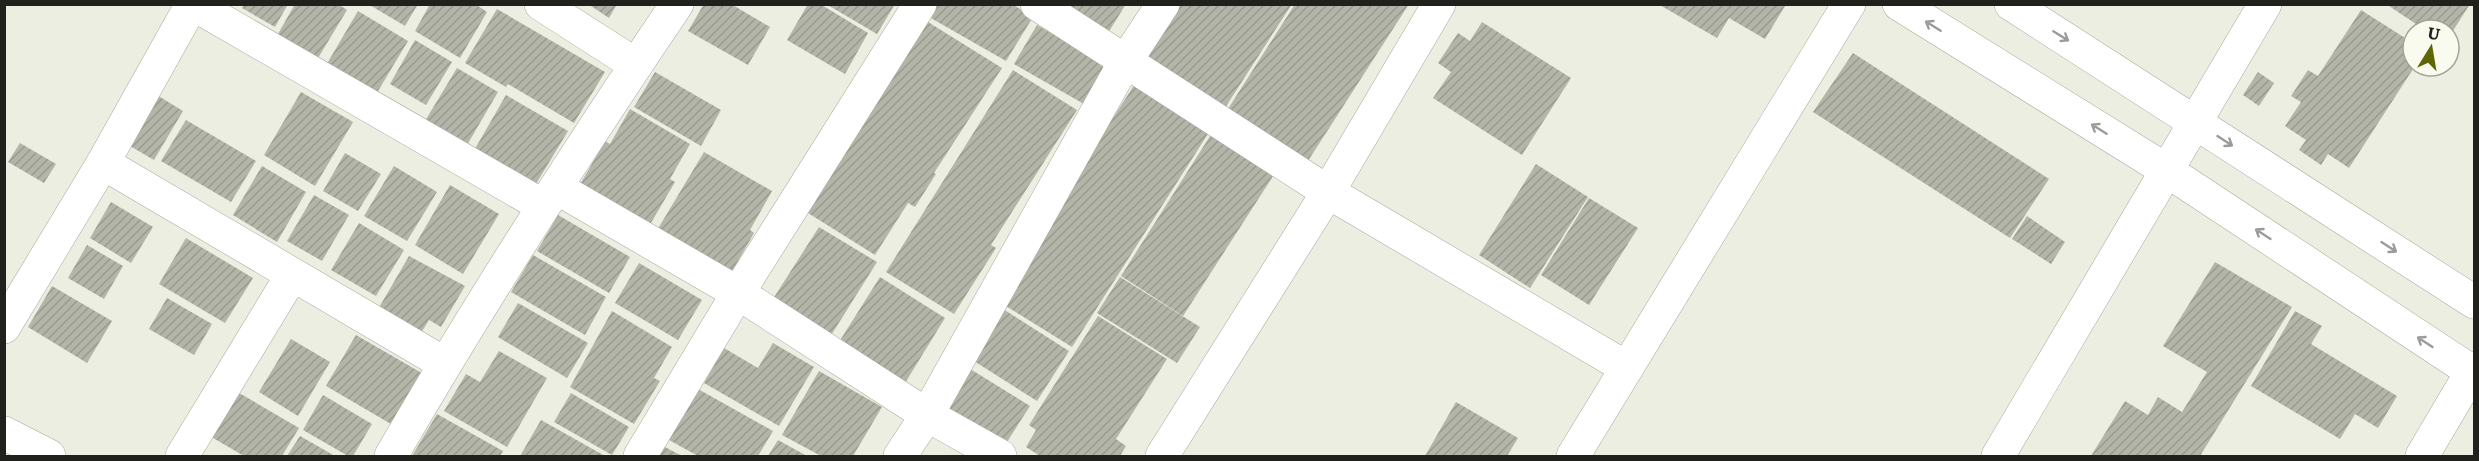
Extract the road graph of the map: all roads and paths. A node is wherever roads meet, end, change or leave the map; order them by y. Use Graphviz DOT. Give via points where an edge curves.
graph roads {
  1 [pos="192,4"];
  2 [pos="540,4"];
  3 [pos="677,4"];
  4 [pos="920,4"];
  5 [pos="1037,4"];
  6 [pos="1163,4"];
  7 [pos="1439,4"];
  8 [pos="1849,4"];
  9 [pos="1899,4"];
  10 [pos="2012,4"];
  11 [pos="2265,4"];
  12 [pos="1125,62"];
  13 [pos="636,65"];
  14 [pos="2195,122"];
  15 [pos="103,163"];
  16 [pos="2166,170"];
  17 [pos="1328,192"];
  18 [pos="550,197"];
  19 [pos="292,275"];
  20 [pos="738,293"];
  21 [pos="2475,302"];
  22 [pos="4,327"];
  23 [pos="445,364"];
  24 [pos="1627,369"];
  25 [pos="2474,371"];
  26 [pos="927,415"];
  27 [pos="4,433"];
  28 [pos="49,456"];
  29 [pos="182,456"];
  30 [pos="391,456"];
  31 [pos="640,456"];
  32 [pos="900,456"];
  33 [pos="1000,456"];
  34 [pos="1162,456"];
  35 [pos="1573,456"];
  36 [pos="1998,456"];
  37 [pos="2422,456"];
  1 -- 15 [label="street"];
  1 -- 18 [label="street"];
  2 -- 13 [label="street"];
  3 -- 13 [label="street"];
  4 -- 20 [label="street"];
  5 -- 12 [label="street"];
  6 -- 12 [label="street"];
  7 -- 17 [label="street"];
  8 -- 24 [label="street"];
  16 -- 9 [label="street, one-way"];
  10 -- 14 [label="street, one-way"];
  11 -- 14 [label="street"];
  12 -- 17 [label="street"];
  12 -- 26 [label="street"];
  13 -- 18 [label="street"];
  14 -- 16 [label="street"];
  14 -- 21 [label="street, one-way"];
  15 -- 19 [label="street"];
  15 -- 22 [label="street"];
  25 -- 16 [label="street, one-way"];
  16 -- 36 [label="street"];
  17 -- 24 [label="street"];
  17 -- 34 [label="street"];
  18 -- 20 [label="street"];
  18 -- 23 [label="street"];
  19 -- 23 [label="street"];
  19 -- 29 [label="street"];
  20 -- 26 [label="street"];
  20 -- 31 [label="street"];
  23 -- 30 [label="street"];
  24 -- 35 [label="street"];
  25 -- 37 [label="street"];
  26 -- 32 [label="street"];
  26 -- 33 [label="street"];
  27 -- 28 [label="street"];
}
